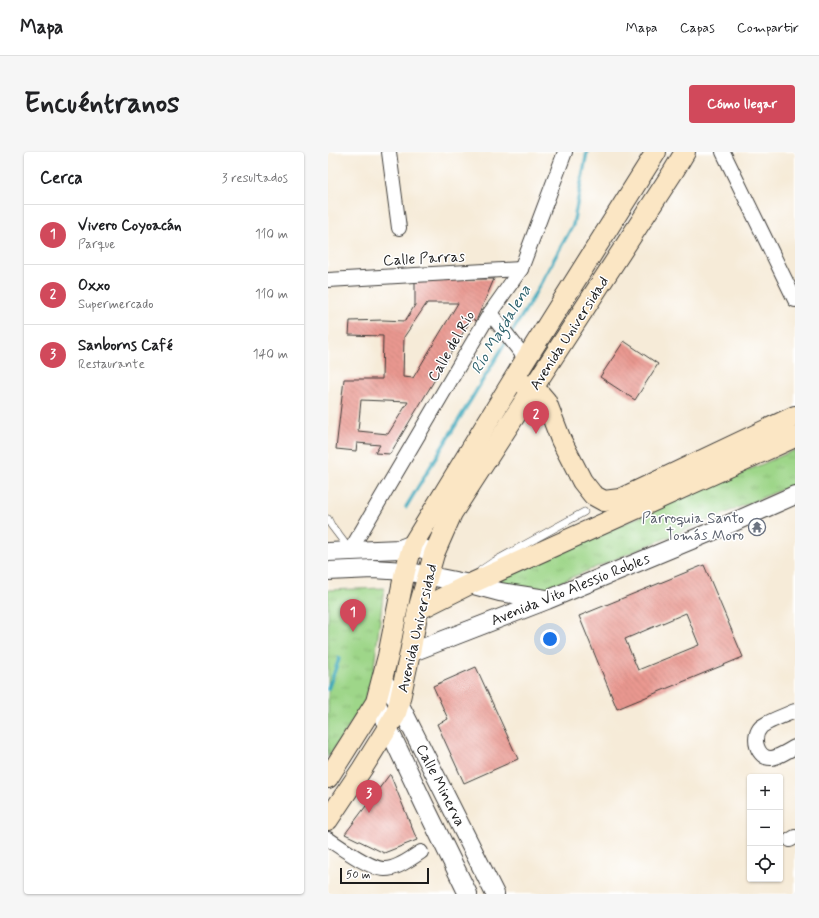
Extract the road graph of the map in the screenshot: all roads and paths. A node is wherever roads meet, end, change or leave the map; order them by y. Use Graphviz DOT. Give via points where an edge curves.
graph roads {
  1 [pos="389,152"];
  2 [pos="565,152"];
  3 [pos="656,152"];
  4 [pos="685,152"];
  5 [pos="722,152"];
  6 [pos="399,228"];
  7 [pos="521,269"];
  8 [pos="328,280"];
  9 [pos="795,300"];
  10 [pos="490,313"];
  11 [pos="526,359"];
  12 [pos="514,378"];
  13 [pos="533,390"];
  14 [pos="795,416"];
  15 [pos="795,437"];
  16 [pos="795,495"];
  17 [pos="584,512"];
  18 [pos="328,519"];
  19 [pos="413,544"];
  20 [pos="350,551"];
  21 [pos="328,552"];
  22 [pos="434,554"];
  23 [pos="405,570"];
  24 [pos="328,571"];
  25 [pos="428,576"];
  26 [pos="470,584"];
  27 [pos="547,600"];
  28 [pos="418,610"];
  29 [pos="410,653"];
  30 [pos="382,679"];
  31 [pos="376,702"];
  32 [pos="399,703"];
  33 [pos="795,711"];
  34 [pos="388,728"];
  35 [pos="795,747"];
  36 [pos="328,778"];
  37 [pos="445,794"];
  38 [pos="424,804"];
  39 [pos="328,820"];
  40 [pos="328,839"];
  41 [pos="421,852"];
  42 [pos="468,894"];
  43 [pos="494,894"];
  1 -- 6 [label="street"];
  2 -- 7 [label="street, Calle del Río"];
  3 -- 11 [label="main road, Avenida Universidad"];
  4 -- 13 [label="main road, Avenida Universidad"];
  5 -- 9 [label="street"];
  7 -- 8 [label="street, Calle Parras"];
  7 -- 10 [label="street, Calle del Río"];
  10 -- 11 [label="street"];
  10 -- 20 [label="street, Calle del Río"];
  11 -- 12 [label="main road, Avenida Universidad"];
  12 -- 13 [label="main road"];
  12 -- 19 [label="main road, Avenida Universidad"];
  13 -- 14 [label="main road" via="546,400 561,440 582,481 593,495 604,500 620,499"];
  13 -- 22 [label="main road, Avenida Universidad" via="452,513"];
  15 -- 26 [label="main road"];
  16 -- 27 [label="street, Avenida Vito Alessio Robles"];
  17 -- 26 [label="lane" via="493,562 482,569"];
  18 -- 20 [label="lane"];
  19 -- 20 [label="street" via="400,548"];
  19 -- 22 [label="street"];
  19 -- 23 [label="main road, Avenida Universidad"];
  20 -- 21 [label="street"];
  22 -- 25 [label="main road, Avenida Universidad"];
  23 -- 24 [label="street"];
  23 -- 25 [label="street"];
  23 -- 30 [label="main road, Avenida Universidad"];
  25 -- 26 [label="street"];
  25 -- 28 [label="main road, Avenida Universidad"];
  26 -- 27 [label="street"];
  26 -- 28 [label="main road"];
  27 -- 29 [label="street, Avenida Vito Alessio Robles"];
  28 -- 29 [label="main road, Avenida Universidad"];
  29 -- 32 [label="main road, Avenida Universidad"];
  30 -- 31 [label="main road, Avenida Universidad"];
  30 -- 32 [label="street, Calle Minerva"];
  31 -- 34 [label="street, Calle Minerva"];
  31 -- 36 [label="main road, Avenida Universidad"];
  32 -- 34 [label="main road, Avenida Universidad"];
  32 -- 37 [label="street, Calle Minerva"];
  33 -- 35 [label="street" via="765,724 757,733 756,740 756,746 761,753 770,758 775,758"];
  34 -- 38 [label="street, Calle Minerva"];
  34 -- 39 [label="main road, Avenida Universidad"];
  37 -- 38 [label="street" via="431,792 425,798"];
  37 -- 43 [label="street, Calle Minerva"];
  38 -- 42 [label="street, Calle Minerva"];
  40 -- 41 [label="street" via="372,866 385,870 396,867"];
}
